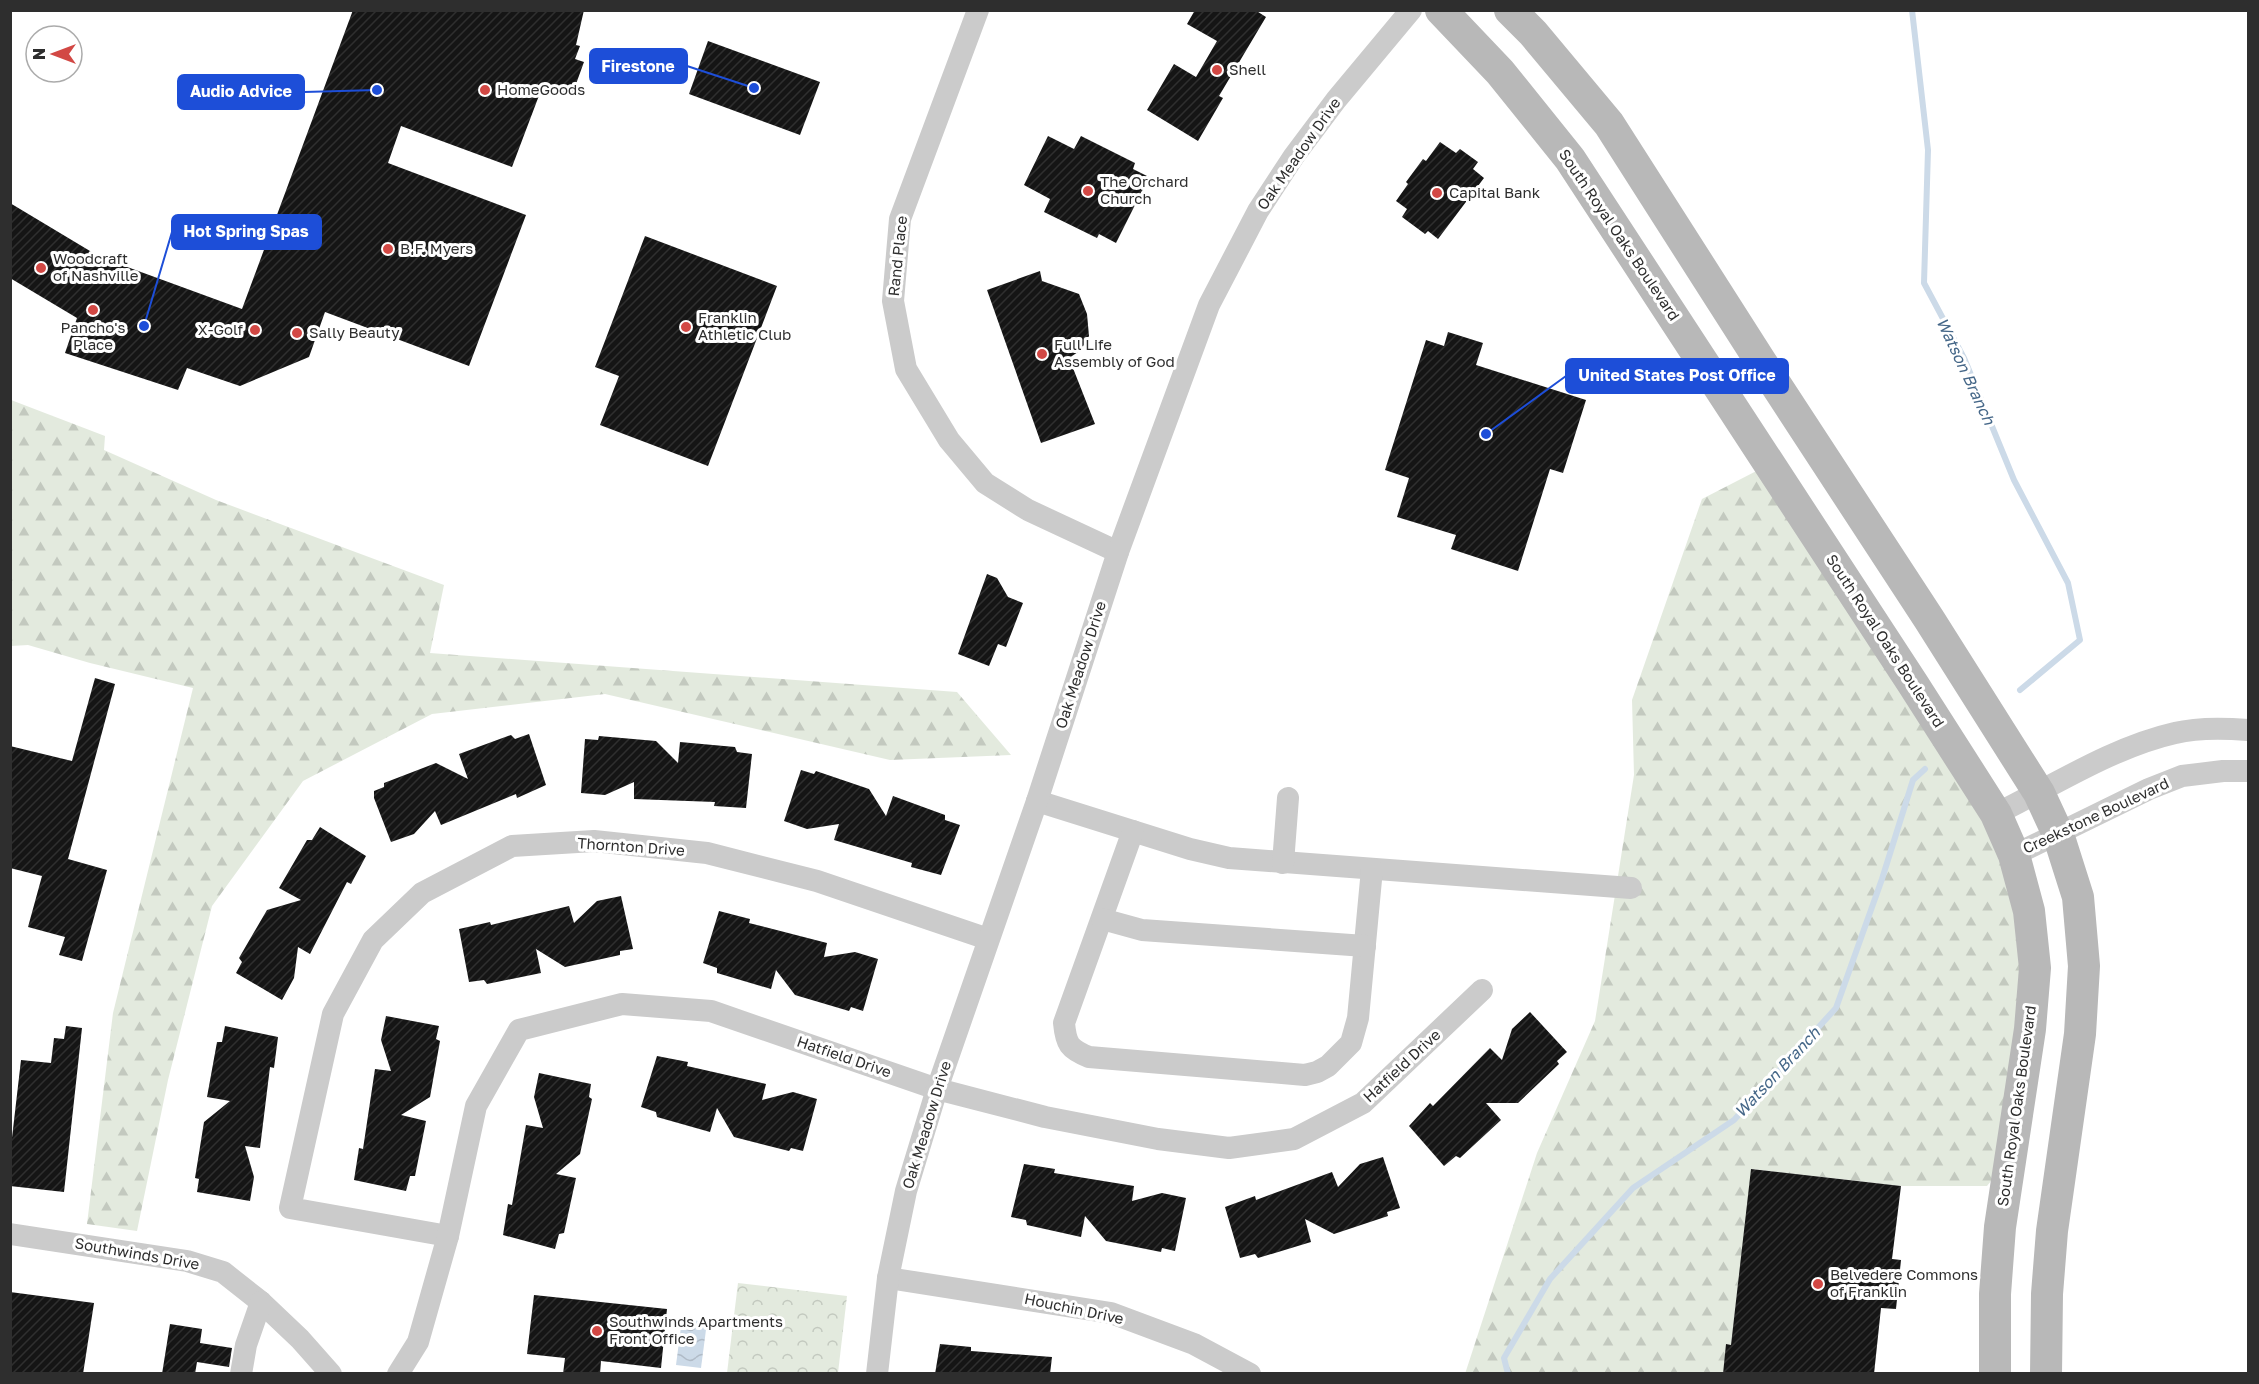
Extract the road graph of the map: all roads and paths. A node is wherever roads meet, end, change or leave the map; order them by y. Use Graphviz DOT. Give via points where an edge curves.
graph roads {
  1 [pos="978,10"];
  2 [pos="1410,10"];
  3 [pos="1441,10"];
  4 [pos="1510,10"];
  5 [pos="1118,552"];
  6 [pos="2248,730"];
  7 [pos="2248,771"];
  8 [pos="2038,794"];
  9 [pos="1288,798"];
  10 [pos="1037,801"];
  11 [pos="1996,814"];
  12 [pos="1133,831"];
  13 [pos="2058,834"];
  14 [pos="2014,855"];
  15 [pos="1283,863"];
  16 [pos="1372,869"];
  17 [pos="1631,888"];
  18 [pos="1102,919"];
  19 [pos="988,939"];
  20 [pos="1365,946"];
  21 [pos="1482,990"];
  22 [pos="937,1089"];
  23 [pos="10,1234"];
  24 [pos="448,1236"];
  25 [pos="888,1278"];
  26 [pos="261,1302"];
  27 [pos="241,1374"];
  28 [pos="331,1374"];
  29 [pos="398,1374"];
  30 [pos="877,1374"];
  31 [pos="1250,1374"];
  32 [pos="1995,1374"];
  33 [pos="2046,1374"];
  1 -- 5 [label="street, Rand Place" via="900,219 893,300 906,369 950,440 985,483 1028,510"];
  2 -- 5 [label="street, Oak Meadow Drive" via="1336,100 1254,218 1209,305"];
  3 -- 11 [label="main road, South Royal Oaks Boulevard" via="1500,72 1570,159"];
  4 -- 8 [label="main road" via="1609,124"];
  5 -- 10 [label="street, Oak Meadow Drive"];
  6 -- 8 [label="street" via="2177,732 2135,744"];
  7 -- 13 [label="street, Creekstone Boulevard" via="2182,776"];
  8 -- 11 [label="street"];
  8 -- 13 [label="main road"];
  9 -- 15 [label="street"];
  10 -- 12 [label="street"];
  10 -- 19 [label="street, Oak Meadow Drive"];
  11 -- 14 [label="main road, South Royal Oaks Boulevard"];
  12 -- 15 [label="street" via="1229,858"];
  12 -- 18 [label="street"];
  13 -- 14 [label="street, Creekstone Boulevard"];
  13 -- 33 [label="main road" via="2078,897 2084,966 2080,1034 2052,1231"];
  14 -- 32 [label="main road, South Royal Oaks Boulevard" via="2029,911 2034,968 2030,1029 2000,1227"];
  15 -- 16 [label="street"];
  16 -- 17 [label="street"];
  16 -- 20 [label="street"];
  18 -- 20 [label="street" via="1142,930"];
  18 -- 20 [label="street" via="1064,1023 1067,1043 1089,1057 1305,1075 1317,1072 1351,1043 1358,1018"];
  19 -- 22 [label="street, Oak Meadow Drive"];
  19 -- 24 [label="street, Thornton Drive" via="817,881 718,856 594,841 512,846 422,893 373,940 333,1014 290,1208"];
  21 -- 22 [label="street, Hatfield Drive" via="1363,1103 1294,1139 1229,1148 1170,1140 1046,1118"];
  22 -- 24 [label="street, Hatfield Drive" via="711,1011 622,1004 519,1030 476,1106"];
  22 -- 25 [label="street, Oak Meadow Drive" via="906,1191"];
  23 -- 26 [label="street, Southwinds Drive" via="187,1260 224,1272"];
  24 -- 29 [label="street, Hatfield Drive" via="418,1342"];
  25 -- 30 [label="street, Oak Meadow Drive"];
  25 -- 31 [label="street, Houchin Drive" via="1111,1313 1194,1344"];
  26 -- 27 [label="street"];
  26 -- 28 [label="street, Southwinds Drive"];
}
